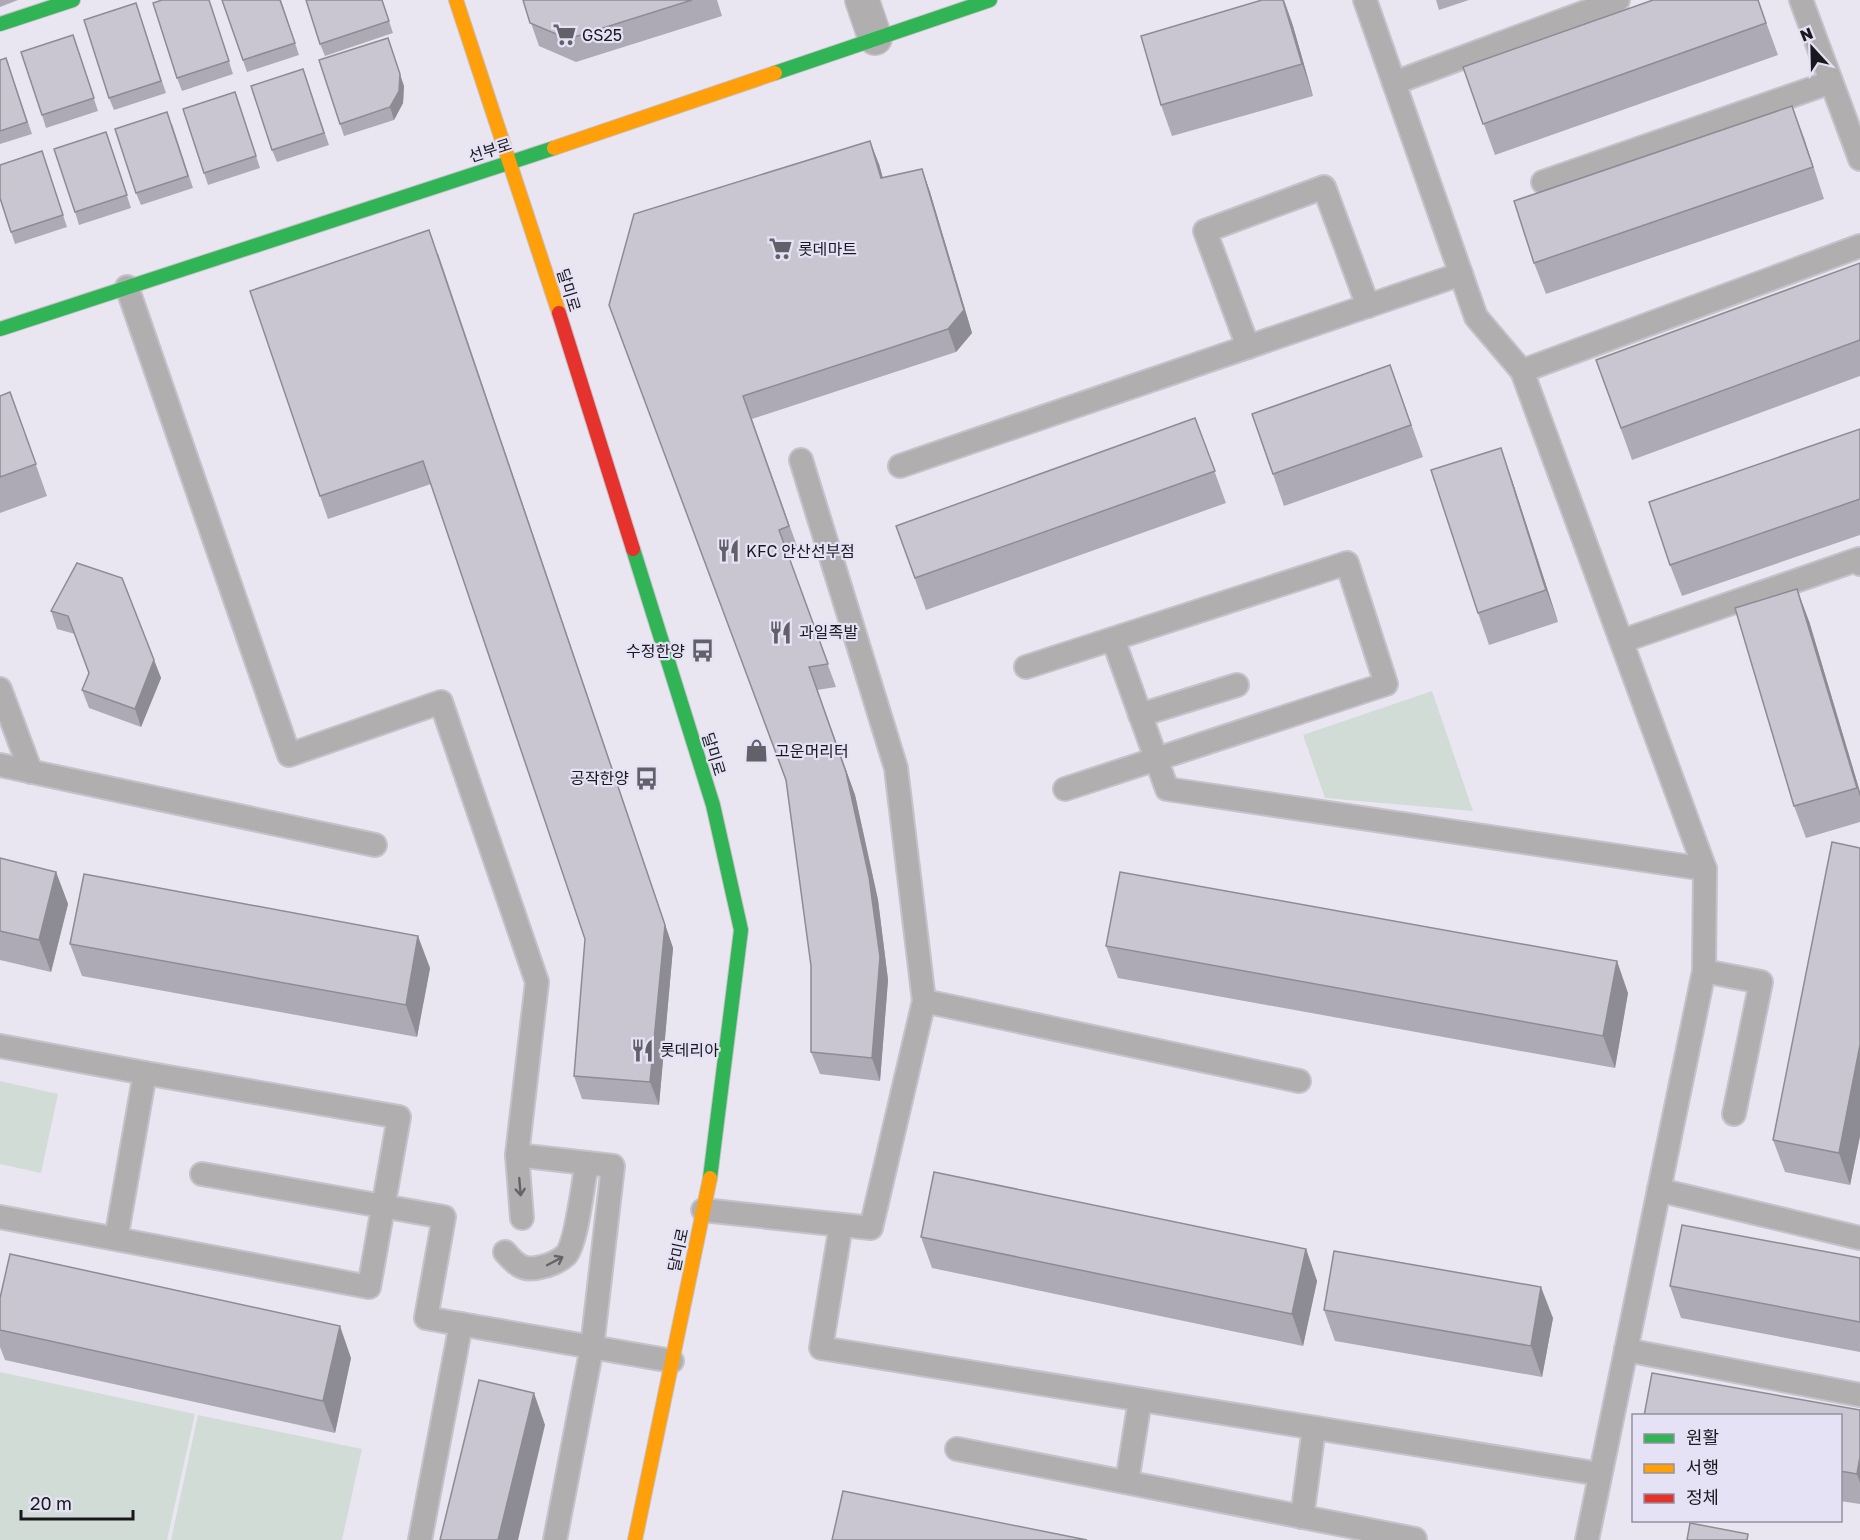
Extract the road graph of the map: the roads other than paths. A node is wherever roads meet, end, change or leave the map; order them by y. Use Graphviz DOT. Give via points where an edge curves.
graph roads {
  1 [pos="73,0"];
  2 [pos="456,0"];
  3 [pos="861,0"];
  4 [pos="990,0"];
  5 [pos="1365,0"];
  6 [pos="1618,0"];
  7 [pos="1801,0"];
  8 [pos="0,24"];
  9 [pos="874,38"];
  10 [pos="1832,82"];
  11 [pos="1394,83"];
  12 [pos="1860,159"];
  13 [pos="510,161"];
  14 [pos="1544,182"];
  15 [pos="1860,246"];
  16 [pos="1461,274"];
  17 [pos="127,287"];
  18 [pos="1368,306"];
  19 [pos="1,326"];
  20 [pos="1248,347"];
  21 [pos="1522,372"];
  22 [pos="801,460"];
  23 [pos="900,466"];
  24 [pos="1860,564"];
  25 [pos="1113,639"];
  26 [pos="1622,641"];
  27 [pos="1026,667"];
  28 [pos="1237,685"];
  29 [pos="0,689"];
  30 [pos="1140,715"];
  31 [pos="1156,759"];
  32 [pos="0,765"];
  33 [pos="31,772"];
  34 [pos="1065,789"];
  35 [pos="375,845"];
  36 [pos="1706,869"];
  37 [pos="1704,972"];
  38 [pos="924,1001"];
  39 [pos="0,1046"];
  40 [pos="145,1073"];
  41 [pos="1299,1081"];
  42 [pos="1734,1114"];
  43 [pos="517,1155"];
  44 [pos="587,1163"];
  45 [pos="202,1174"];
  46 [pos="1659,1190"];
  47 [pos="383,1206"];
  48 [pos="702,1210"];
  49 [pos="0,1217"];
  50 [pos="522,1218"];
  51 [pos="841,1225"];
  52 [pos="1860,1238"];
  53 [pos="116,1239"];
  54 [pos="505,1252"];
  55 [pos="461,1324"];
  56 [pos="592,1347"];
  57 [pos="1626,1350"];
  58 [pos="672,1361"];
  59 [pos="1860,1395"];
  60 [pos="1140,1400"];
  61 [pos="1314,1428"];
  62 [pos="957,1449"];
  63 [pos="1600,1474"];
  64 [pos="1127,1482"];
  65 [pos="1302,1516"];
  66 [pos="1415,1539"];
  67 [pos="420,1540"];
  68 [pos="555,1540"];
  69 [pos="635,1540"];
  70 [pos="1587,1540"];
  1 -- 8 [label="street"];
  2 -- 13 [label="street, 달미로"];
  3 -- 9 [label="street"];
  4 -- 9 [label="street, 선부로"];
  5 -- 11 [label="lane"];
  6 -- 11 [label="lane"];
  7 -- 10 [label="lane"];
  9 -- 13 [label="street, 선부로"];
  10 -- 12 [label="lane"];
  10 -- 14 [label="lane"];
  11 -- 16 [label="lane"];
  13 -- 17 [label="street, 선부로"];
  13 -- 48 [label="street, 달미로" via="713,805 741,930 715,1155"];
  15 -- 21 [label="lane"];
  16 -- 18 [label="lane"];
  16 -- 21 [label="lane" via="1476,317"];
  17 -- 19 [label="street, 선부로"];
  17 -- 43 [label="lane" via="289,755 441,702 537,982"];
  18 -- 20 [label="lane"];
  18 -- 20 [label="lane" via="1324,187 1205,231"];
  20 -- 23 [label="lane"];
  21 -- 26 [label="lane"];
  22 -- 38 [label="lane" via="896,768"];
  24 -- 26 [label="lane" via="1858,560"];
  25 -- 27 [label="lane"];
  25 -- 30 [label="lane"];
  25 -- 31 [label="lane" via="1347,563 1386,684"];
  26 -- 36 [label="lane"];
  28 -- 30 [label="lane"];
  29 -- 33 [label="lane"];
  30 -- 31 [label="lane"];
  31 -- 34 [label="lane"];
  31 -- 36 [label="lane" via="1167,789"];
  32 -- 33 [label="lane"];
  33 -- 35 [label="lane"];
  36 -- 37 [label="lane"];
  37 -- 42 [label="lane" via="1761,982"];
  37 -- 46 [label="lane"];
  38 -- 41 [label="lane"];
  38 -- 51 [label="lane" via="871,1228"];
  39 -- 40 [label="lane"];
  40 -- 47 [label="lane" via="399,1118"];
  40 -- 53 [label="lane"];
  43 -- 44 [label="lane"];
  43 -- 50 [label="lane, one-way"];
  54 -- 44 [label="lane, one-way" via="526,1270 566,1255 572,1243"];
  44 -- 56 [label="lane" via="613,1166"];
  45 -- 47 [label="lane"];
  46 -- 52 [label="lane"];
  46 -- 57 [label="lane"];
  47 -- 53 [label="lane" via="369,1287"];
  47 -- 55 [label="lane" via="444,1217 426,1317"];
  48 -- 51 [label="lane"];
  48 -- 58 [label="street, 달미로"];
  49 -- 53 [label="lane"];
  51 -- 60 [label="lane" via="821,1348"];
  55 -- 56 [label="lane"];
  55 -- 67 [label="lane"];
  56 -- 58 [label="lane"];
  56 -- 68 [label="lane"];
  57 -- 59 [label="lane"];
  57 -- 63 [label="lane"];
  58 -- 69 [label="street, 달미로"];
  60 -- 61 [label="lane"];
  60 -- 64 [label="lane"];
  61 -- 63 [label="lane"];
  61 -- 65 [label="lane"];
  62 -- 64 [label="lane"];
  63 -- 70 [label="lane"];
  64 -- 65 [label="lane"];
  65 -- 66 [label="lane"];
}
